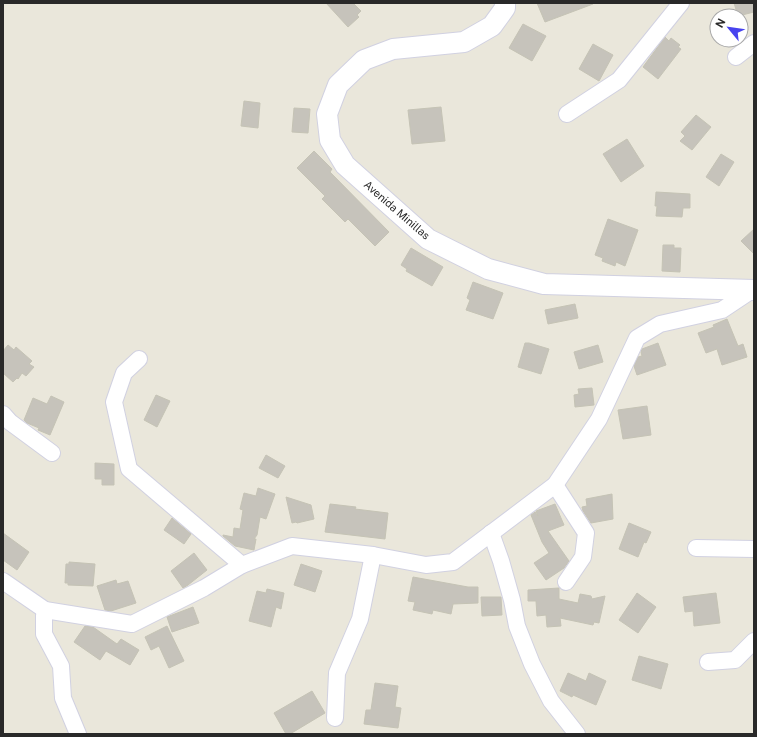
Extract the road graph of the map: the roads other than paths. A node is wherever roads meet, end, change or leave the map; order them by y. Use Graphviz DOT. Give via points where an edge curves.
graph roads {
  1 [pos="505,3"];
  2 [pos="681,3"];
  3 [pos="754,43"];
  4 [pos="736,57"];
  5 [pos="567,114"];
  6 [pos="753,290"];
  7 [pos="139,359"];
  8 [pos="3,414"];
  9 [pos="52,453"];
  10 [pos="555,485"];
  11 [pos="491,533"];
  12 [pos="696,548"];
  13 [pos="754,549"];
  14 [pos="373,555"];
  15 [pos="242,565"];
  16 [pos="3,581"];
  17 [pos="566,582"];
  18 [pos="45,610"];
  19 [pos="754,641"];
  20 [pos="708,662"];
  21 [pos="335,718"];
  22 [pos="78,734"];
  23 [pos="577,734"];
  1 -- 6 [label="street, Avenida Minillas" via="505,8 492,26 464,42 393,49 364,60 338,85 327,114 330,140 345,165 428,239 488,269 544,284"];
  2 -- 5 [label="street" via="619,80"];
  3 -- 4 [label="street"];
  6 -- 10 [label="street" via="722,310 660,324 637,338 599,419"];
  7 -- 15 [label="street" via="124,373 114,402 128,470"];
  8 -- 9 [label="street"];
  10 -- 11 [label="street"];
  10 -- 17 [label="street" via="586,532 583,557"];
  11 -- 14 [label="street" via="453,562 426,565"];
  11 -- 23 [label="street" via="512,600 517,626 532,664 551,701"];
  12 -- 13 [label="street"];
  14 -- 15 [label="street" via="292,546"];
  14 -- 21 [label="street" via="360,619 337,673"];
  15 -- 18 [label="street" via="204,588 132,624"];
  16 -- 18 [label="street"];
  18 -- 22 [label="street" via="44,634 61,666 62,698"];
  19 -- 20 [label="street" via="735,660"];
}
